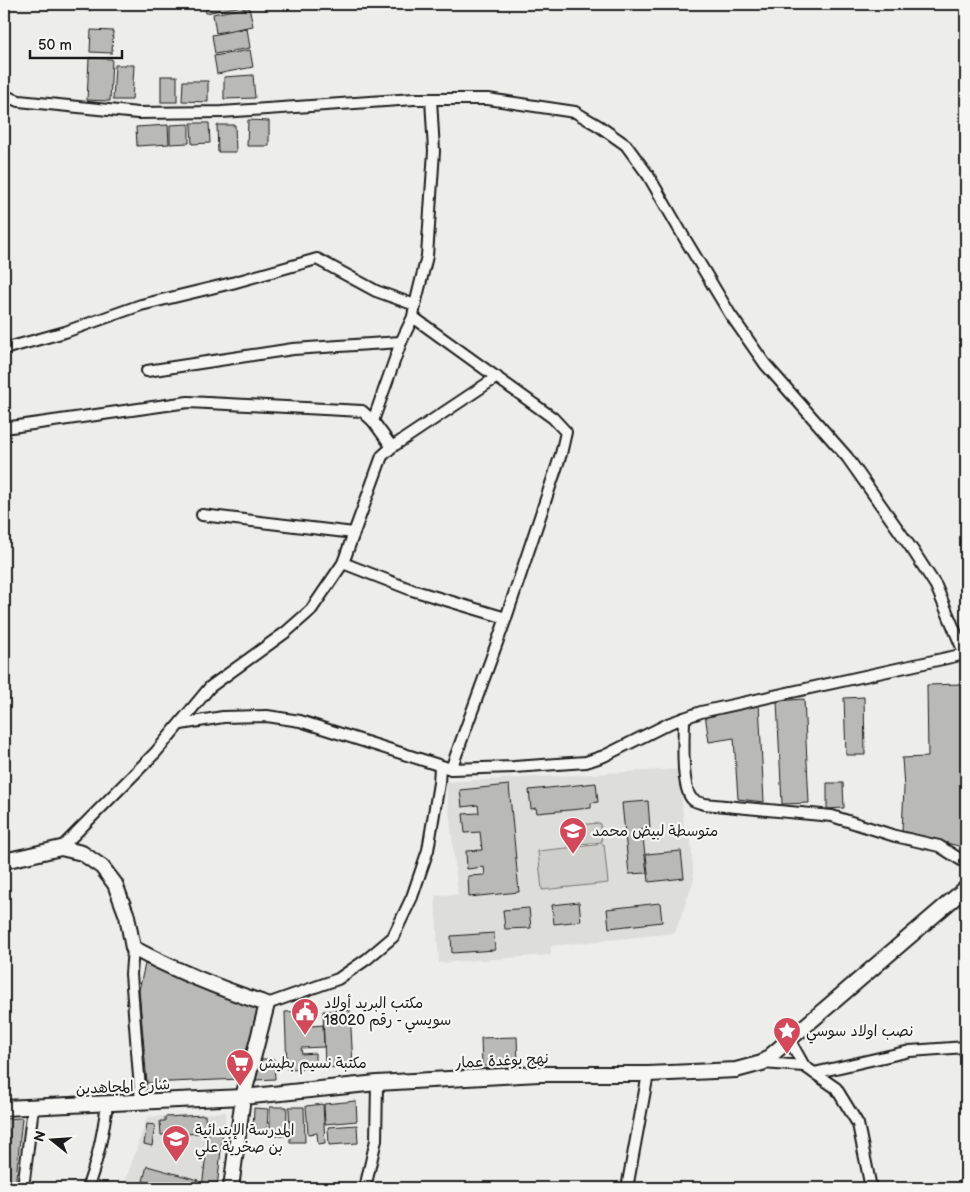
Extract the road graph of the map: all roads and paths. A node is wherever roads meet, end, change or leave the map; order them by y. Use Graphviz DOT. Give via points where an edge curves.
graph roads {
  1 [pos="4,96"];
  2 [pos="430,99"];
  3 [pos="415,305"];
  4 [pos="413,317"];
  5 [pos="401,342"];
  6 [pos="4,349"];
  7 [pos="147,371"];
  8 [pos="498,377"];
  9 [pos="373,421"];
  10 [pos="4,428"];
  11 [pos="392,447"];
  12 [pos="202,515"];
  13 [pos="354,533"];
  14 [pos="343,563"];
  15 [pos="506,618"];
  16 [pos="966,656"];
  17 [pos="684,718"];
  18 [pos="181,724"];
  19 [pos="446,768"];
  20 [pos="61,848"];
  21 [pos="4,861"];
  22 [pos="966,863"];
  23 [pos="964,893"];
  24 [pos="133,948"];
  25 [pos="267,1004"];
  26 [pos="789,1039"];
  27 [pos="966,1047"];
  28 [pos="762,1063"];
  29 [pos="804,1066"];
  30 [pos="814,1073"];
  31 [pos="648,1074"];
  32 [pos="376,1083"];
  33 [pos="243,1097"];
  34 [pos="142,1102"];
  35 [pos="107,1104"];
  36 [pos="34,1107"];
  37 [pos="4,1108"];
  38 [pos="23,1188"];
  39 [pos="87,1188"];
  40 [pos="231,1188"];
  41 [pos="365,1188"];
  42 [pos="627,1188"];
  43 [pos="871,1188"];
  1 -- 2 [label="street" via="19,101 138,113 221,112"];
  2 -- 3 [label="street" via="434,151 427,256"];
  2 -- 16 [label="street" via="488,99 575,112 626,145 648,175 730,314 765,364 847,457 914,552 936,586"];
  3 -- 4 [label="street"];
  3 -- 6 [label="street" via="376,291 317,259 141,305"];
  4 -- 5 [label="street"];
  4 -- 8 [label="street"];
  5 -- 7 [label="street" via="293,348"];
  5 -- 9 [label="street"];
  8 -- 11 [label="street"];
  8 -- 15 [label="street" via="566,432"];
  9 -- 10 [label="street" via="362,411 188,402"];
  9 -- 11 [label="street"];
  11 -- 13 [label="street" via="382,456"];
  12 -- 13 [label="street"];
  13 -- 14 [label="street"];
  14 -- 15 [label="street" via="412,590"];
  14 -- 18 [label="street" via="311,610 210,687"];
  15 -- 19 [label="street"];
  16 -- 17 [label="street"];
  17 -- 19 [label="street" via="586,762"];
  17 -- 22 [label="street" via="684,774 688,792 694,800 704,804 832,816 940,846"];
  18 -- 19 [label="street" via="223,717 266,716 300,720"];
  18 -- 20 [label="street"];
  19 -- 25 [label="street" via="439,783 428,850 393,937 338,979"];
  20 -- 21 [label="main road"];
  20 -- 24 [label="main road" via="82,853 102,867 115,884 127,916"];
  23 -- 26 [label="main road"];
  24 -- 25 [label="main road" via="161,963"];
  24 -- 34 [label="street" via="131,974"];
  25 -- 33 [label="main road"];
  26 -- 28 [label="main road"];
  26 -- 29 [label="street"];
  27 -- 30 [label="street" via="910,1051"];
  28 -- 29 [label="street"];
  28 -- 31 [label="main road, نهج بوغدة عمار" via="736,1070"];
  29 -- 30 [label="street"];
  30 -- 43 [label="street" via="836,1088 858,1124"];
  31 -- 32 [label="main road, نهج بوغدة عمار" via="539,1074"];
  31 -- 42 [label="street"];
  32 -- 33 [label="main road, نهج بوغدة عمار"];
  32 -- 41 [label="street" via="376,1140"];
  33 -- 34 [label="main road, شارع المجاهدين"];
  33 -- 40 [label="main road"];
  34 -- 35 [label="main road, شارع المجاهدين"];
  35 -- 36 [label="main road, شارع المجاهدين"];
  35 -- 39 [label="street" via="97,1165"];
  36 -- 37 [label="main road, شارع المجاهدين"];
  36 -- 38 [label="street"];
}
